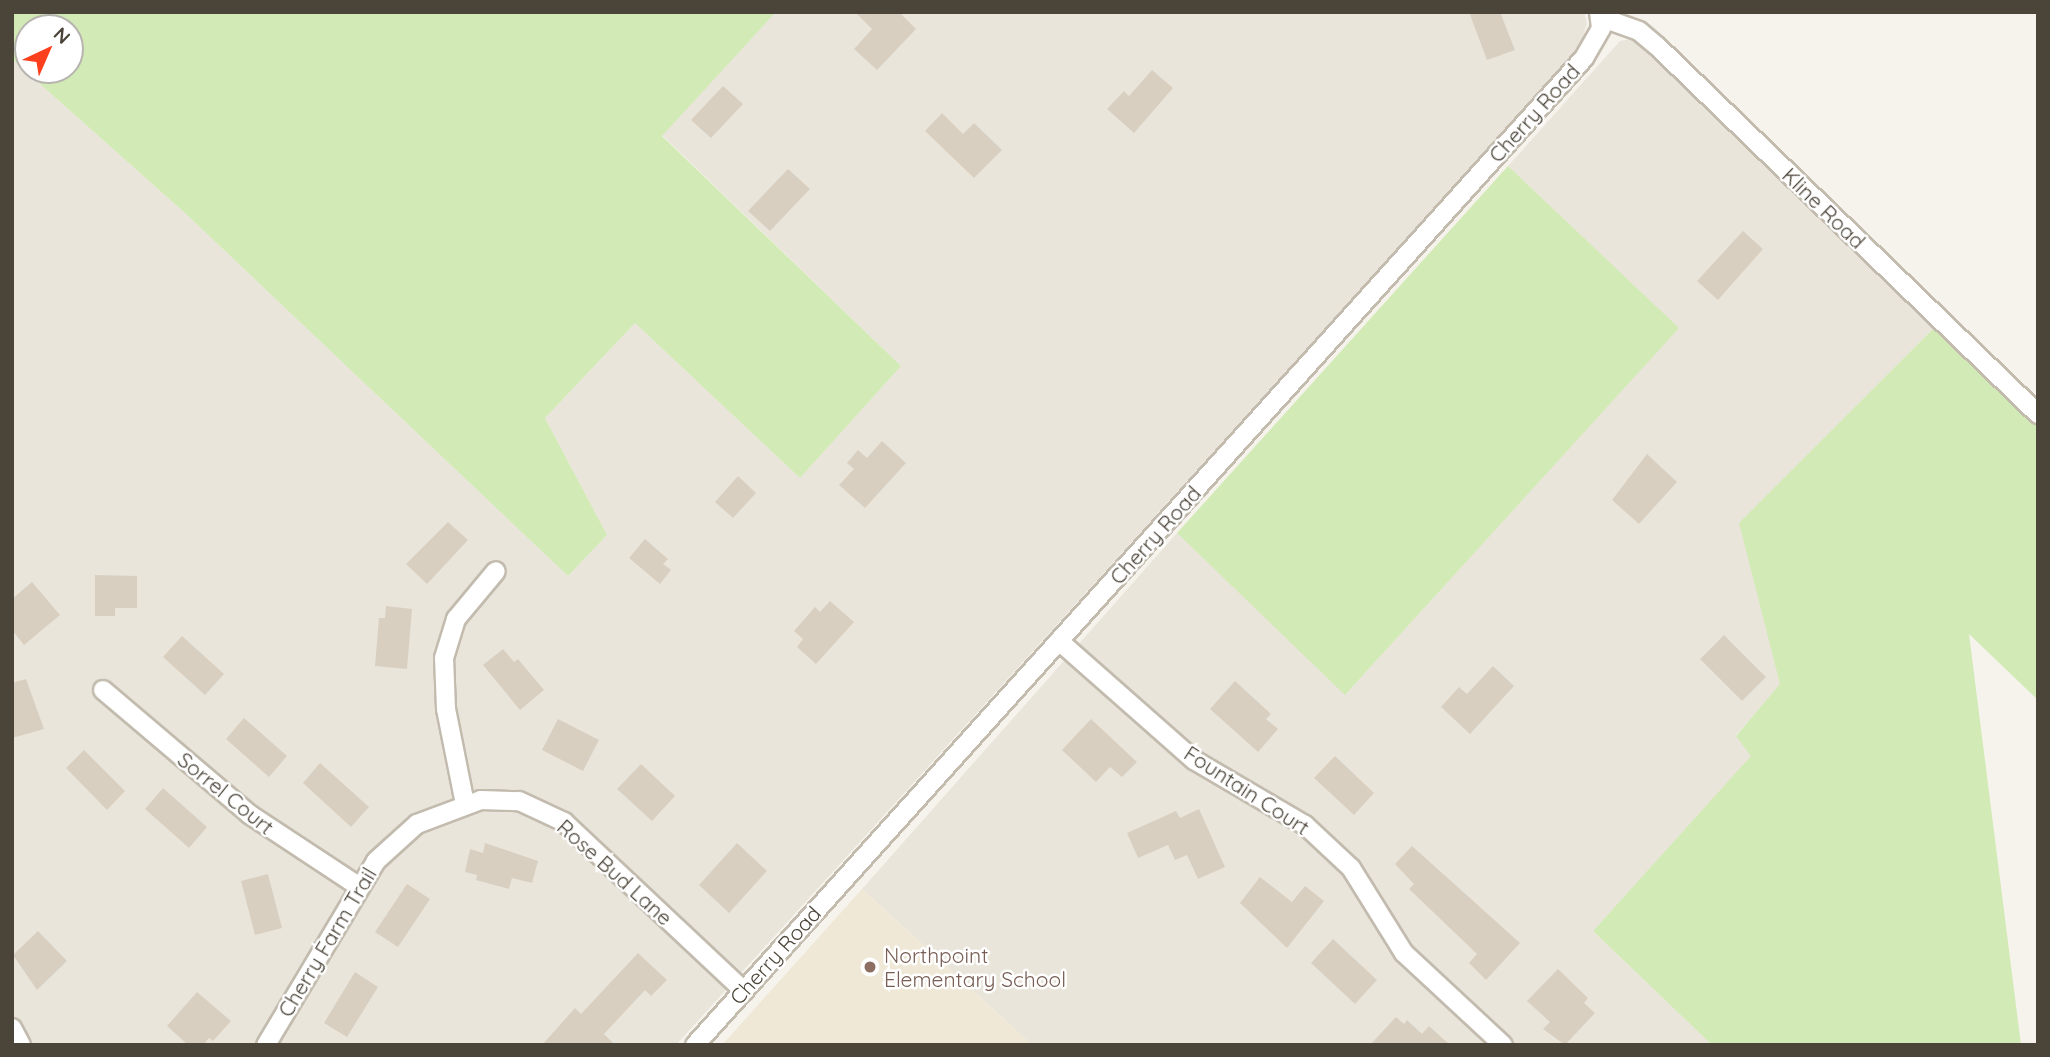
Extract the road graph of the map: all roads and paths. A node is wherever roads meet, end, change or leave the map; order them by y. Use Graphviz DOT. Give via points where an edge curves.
graph roads {
  1 [pos="1600,15"];
  2 [pos="2038,414"];
  3 [pos="496,570"];
  4 [pos="1059,641"];
  5 [pos="103,690"];
  6 [pos="465,804"];
  7 [pos="358,886"];
  8 [pos="744,991"];
  9 [pos="12,1028"];
  10 [pos="20,1045"];
  11 [pos="266,1045"];
  12 [pos="695,1045"];
  13 [pos="1503,1045"];
  1 -- 2 [label="street, Kline Road" via="1639,31 1657,46"];
  1 -- 4 [label="street, Cherry Road" via="1596,41 1584,58"];
  3 -- 6 [label="street" via="456,619 444,658 446,709"];
  4 -- 8 [label="street, Cherry Road"];
  4 -- 13 [label="street, Fountain Court" via="1194,760 1305,825 1351,868 1404,953"];
  5 -- 7 [label="street, Sorrel Court" via="249,814"];
  6 -- 7 [label="street, Cherry Farm Trail" via="417,824 394,840"];
  6 -- 8 [label="street, Rose Bud Lane" via="519,802 564,822"];
  7 -- 11 [label="street, Cherry Farm Trail"];
  8 -- 12 [label="street, Cherry Road"];
  9 -- 10 [label="street"];
}
